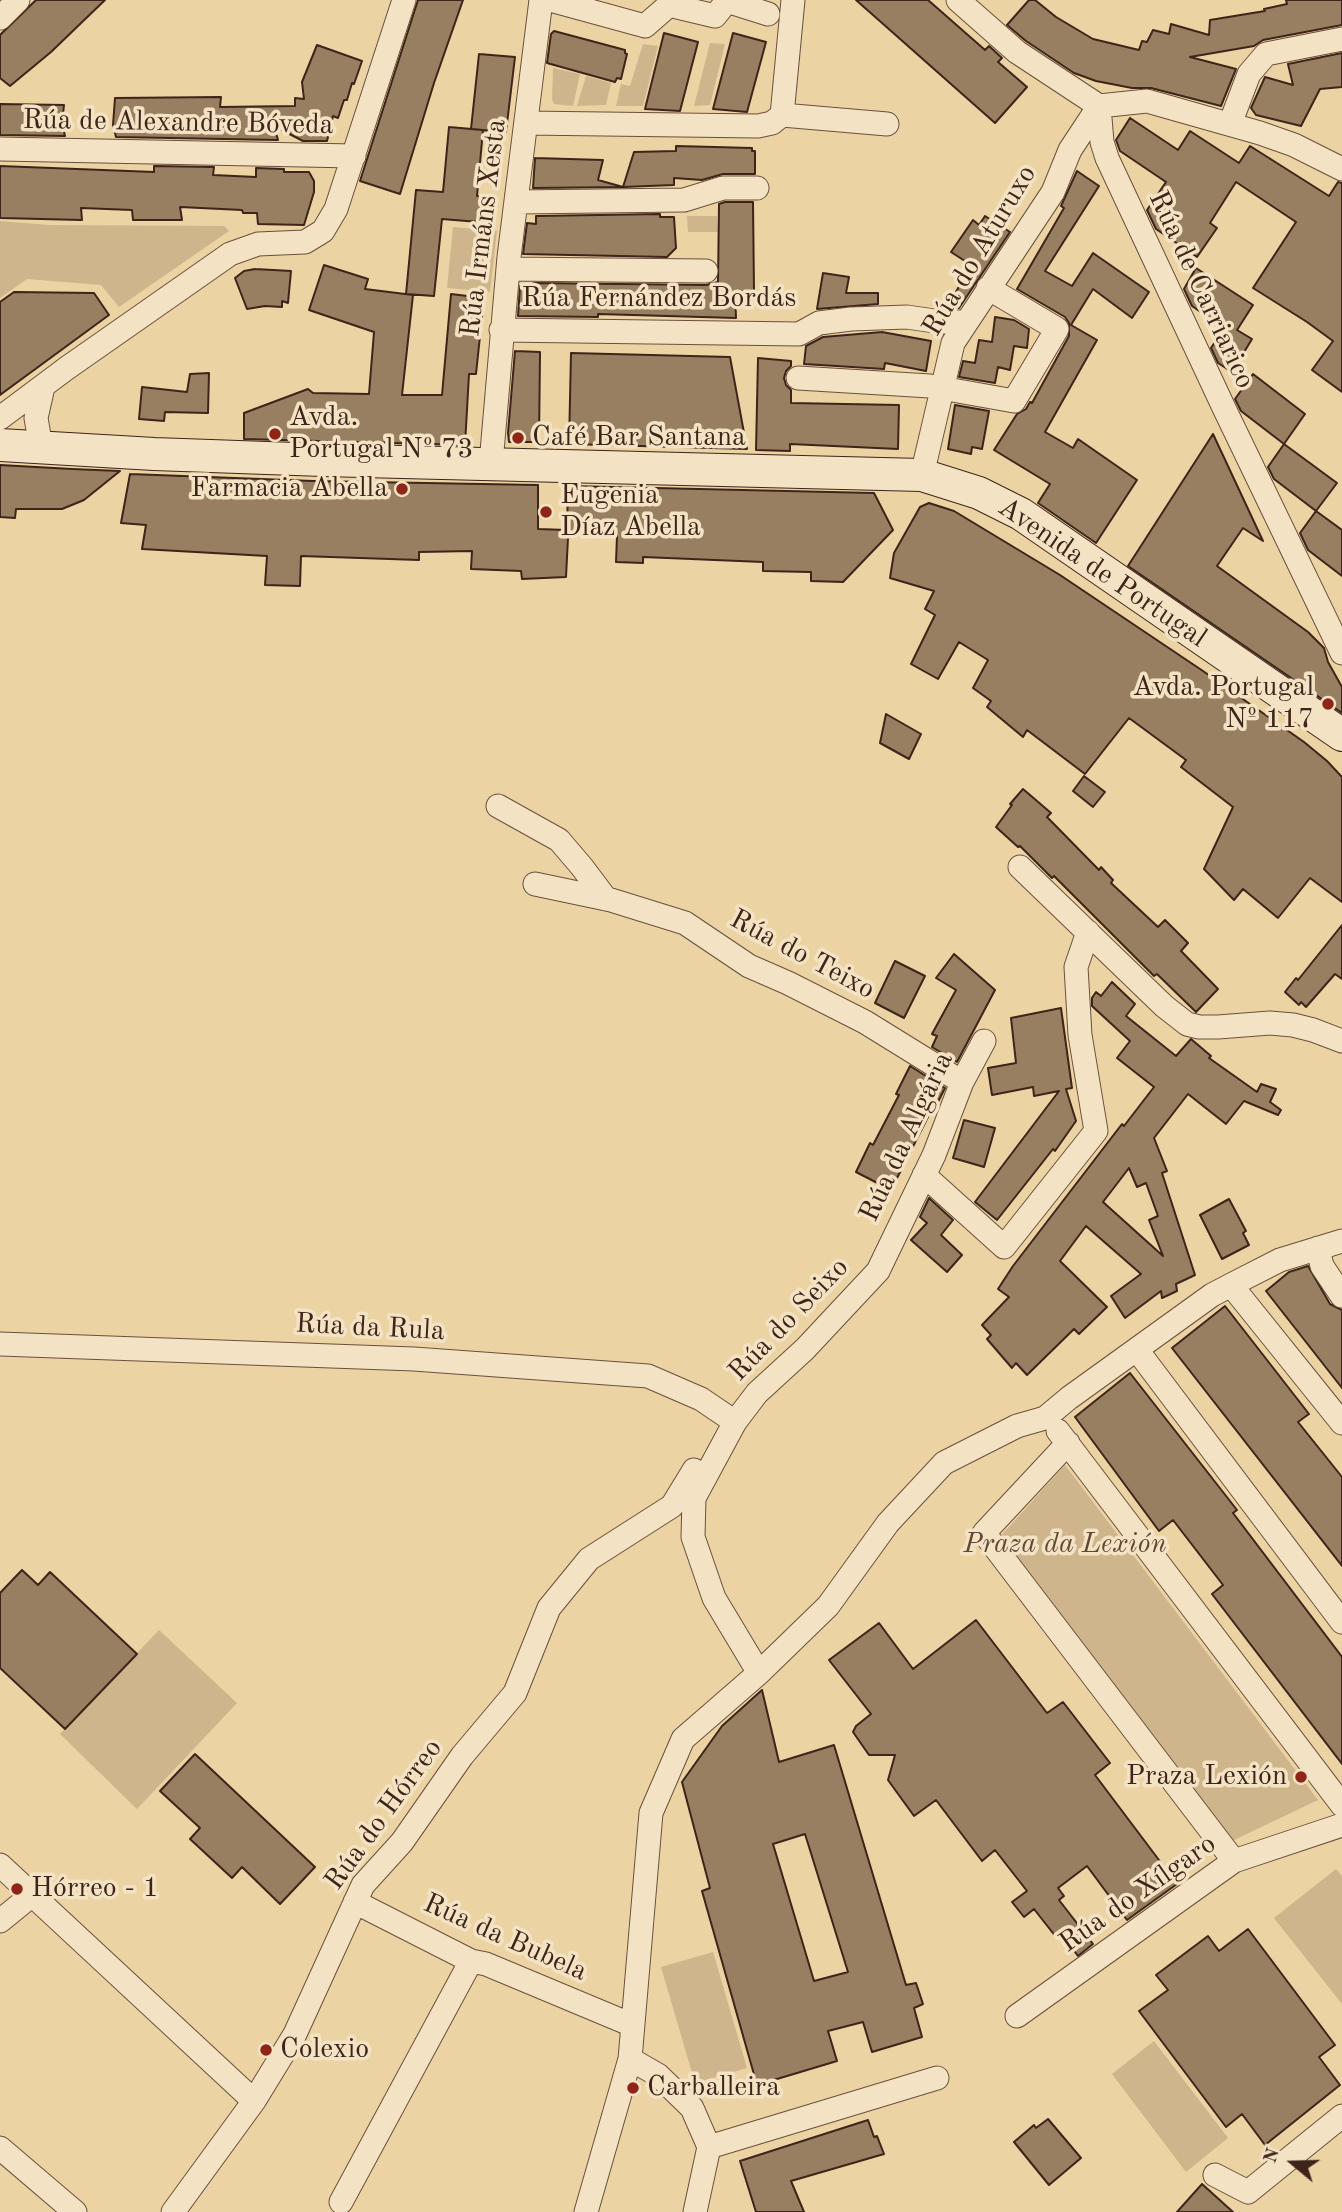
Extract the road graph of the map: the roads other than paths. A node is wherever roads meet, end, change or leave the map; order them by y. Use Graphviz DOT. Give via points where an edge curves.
graph roads {
  1 [pos="18,0"];
  2 [pos="404,0"];
  3 [pos="541,0"];
  4 [pos="550,0"];
  5 [pos="793,0"];
  6 [pos="958,0"];
  7 [pos="768,13"];
  8 [pos="0,18"];
  9 [pos="1342,39"];
  10 [pos="1098,106"];
  11 [pos="782,115"];
  12 [pos="526,123"];
  13 [pos="887,124"];
  14 [pos="1230,124"];
  15 [pos="0,149"];
  16 [pos="354,156"];
  17 [pos="1341,164"];
  18 [pos="757,188"];
  19 [pos="516,202"];
  20 [pos="508,269"];
  21 [pos="706,271"];
  22 [pos="988,288"];
  23 [pos="942,322"];
  24 [pos="966,322"];
  25 [pos="501,330"];
  26 [pos="953,343"];
  27 [pos="798,378"];
  28 [pos="43,387"];
  29 [pos="943,389"];
  30 [pos="5,428"];
  31 [pos="41,447"];
  32 [pos="491,463"];
  33 [pos="922,475"];
  34 [pos="1342,653"];
  35 [pos="1342,735"];
  36 [pos="498,806"];
  37 [pos="1020,867"];
  38 [pos="535,884"];
  39 [pos="606,899"];
  40 [pos="1088,932"];
  41 [pos="984,1041"];
  42 [pos="1342,1041"];
  43 [pos="962,1082"];
  44 [pos="924,1175"];
  45 [pos="1342,1241"];
  46 [pos="1318,1248"];
  47 [pos="884,1258"];
  48 [pos="1231,1285"];
  49 [pos="1342,1296"];
  50 [pos="0,1344"];
  51 [pos="1137,1350"];
  52 [pos="1045,1418"];
  53 [pos="730,1420"];
  54 [pos="1342,1423"];
  55 [pos="1068,1443"];
  56 [pos="683,1489"];
  57 [pos="1342,1622"];
  58 [pos="759,1673"];
  59 [pos="1342,1805"];
  60 [pos="1342,1825"];
  61 [pos="1234,1861"];
  62 [pos="0,1865"];
  63 [pos="32,1895"];
  64 [pos="355,1902"];
  65 [pos="0,1922"];
  66 [pos="471,1961"];
  67 [pos="1017,2016"];
  68 [pos="632,2025"];
  69 [pos="630,2059"];
  70 [pos="937,2078"];
  71 [pos="254,2101"];
  72 [pos="1342,2116"];
  73 [pos="709,2147"];
  74 [pos="0,2148"];
  75 [pos="1215,2175"];
  76 [pos="341,2202"];
  77 [pos="75,2212"];
  78 [pos="173,2212"];
  79 [pos="586,2212"];
  80 [pos="695,2212"];
  1 -- 8 [label="street"];
  2 -- 16 [label="street"];
  3 -- 12 [label="street, Rúa Irmáns Xesta"];
  4 -- 7 [label="street" via="645,26 669,5 715,16 727,1"];
  5 -- 11 [label="street"];
  6 -- 10 [label="street" via="1017,52"];
  9 -- 14 [label="street" via="1266,54 1249,74"];
  10 -- 14 [label="street" via="1147,101"];
  10 -- 22 [label="street, Rúa do Aturuxo" via="1070,150 1053,192"];
  10 -- 34 [label="street, Rúa de Carriarico" via="1107,158"];
  11 -- 12 [label="street" via="758,126"];
  11 -- 13 [label="street"];
  12 -- 19 [label="street, Rúa Irmáns Xesta"];
  14 -- 17 [label="street"];
  15 -- 16 [label="street, Rúa de Alexandre Bóveda"];
  16 -- 28 [label="street" via="331,221 314,238 258,244 230,254"];
  18 -- 19 [label="street" via="723,188 684,200"];
  19 -- 20 [label="street, Rúa Irmáns Xesta"];
  20 -- 21 [label="street"];
  20 -- 25 [label="street, Rúa Irmáns Xesta"];
  22 -- 24 [label="street, Rúa do Aturuxo"];
  22 -- 29 [label="street" via="1057,329 1014,401"];
  23 -- 24 [label="street, Rúa Fernández Bordás"];
  23 -- 25 [label="street, Rúa Fernández Bordás" via="851,318 819,323 799,334"];
  23 -- 26 [label="street"];
  24 -- 26 [label="street, Rúa do Aturuxo"];
  25 -- 32 [label="street, Rúa Irmáns Xesta"];
  26 -- 29 [label="street, Rúa do Aturuxo"];
  27 -- 29 [label="street"];
  28 -- 30 [label="street"];
  28 -- 31 [label="street" via="36,418"];
  29 -- 33 [label="street, Rúa do Aturuxo"];
  30 -- 31 [label="street, Avenida de Portugal"];
  31 -- 32 [label="street, Avenida de Portugal"];
  32 -- 33 [label="street, Avenida de Portugal"];
  33 -- 35 [label="street, Avenida de Portugal" via="967,488 1021,514"];
  36 -- 39 [label="street" via="559,840"];
  37 -- 40 [label="street"];
  38 -- 39 [label="street, Rúa do Teixo"];
  39 -- 43 [label="street, Rúa do Teixo" via="685,923 749,966 865,1022"];
  40 -- 42 [label="street" via="1187,1024 1293,1025"];
  40 -- 44 [label="street" via="1076,967 1080,1035 1096,1131 1004,1247"];
  41 -- 43 [label="street, Rúa da Algária"];
  43 -- 44 [label="street, Rúa da Algária"];
  44 -- 47 [label="street, Rúa da Algária"];
  45 -- 46 [label="street"];
  46 -- 48 [label="street" via="1280,1260"];
  46 -- 49 [label="street" via="1322,1266"];
  47 -- 53 [label="street, Rúa do Seixo" via="878,1271 806,1349"];
  48 -- 51 [label="street"];
  48 -- 54 [label="street"];
  50 -- 53 [label="street, Rúa da Rula" via="414,1359 648,1376 701,1399"];
  51 -- 52 [label="street"];
  51 -- 57 [label="street"];
  52 -- 55 [label="street"];
  52 -- 58 [label="street" via="1017,1426 944,1463 888,1523 828,1606"];
  53 -- 56 [label="street, Rúa do Seixo"];
  53 -- 58 [label="street, Rúa do Seixo" via="694,1497 693,1537 714,1598"];
  55 -- 59 [label="street"];
  55 -- 61 [label="street" via="984,1533"];
  56 -- 64 [label="street, Rúa do Hórreo" via="672,1506 589,1559 549,1608 515,1693 462,1756 402,1842 363,1885"];
  58 -- 68 [label="street" via="683,1739 651,1813"];
  60 -- 61 [label="street, Rúa do Xílgaro"];
  61 -- 67 [label="street, Rúa do Xílgaro"];
  62 -- 63 [label="street"];
  63 -- 65 [label="street"];
  63 -- 71 [label="street"];
  64 -- 66 [label="street, Rúa da Bubela"];
  64 -- 71 [label="street, Rúa do Hórreo" via="295,2034"];
  66 -- 68 [label="street, Rúa da Bubela"];
  66 -- 76 [label="street"];
  68 -- 69 [label="street"];
  69 -- 73 [label="street" via="658,2074 692,2108"];
  69 -- 79 [label="street"];
  70 -- 73 [label="street"];
  71 -- 78 [label="street, Rúa do Hórreo"];
  72 -- 75 [label="street" via="1248,2192"];
  73 -- 80 [label="street"];
  74 -- 77 [label="street"];
}
